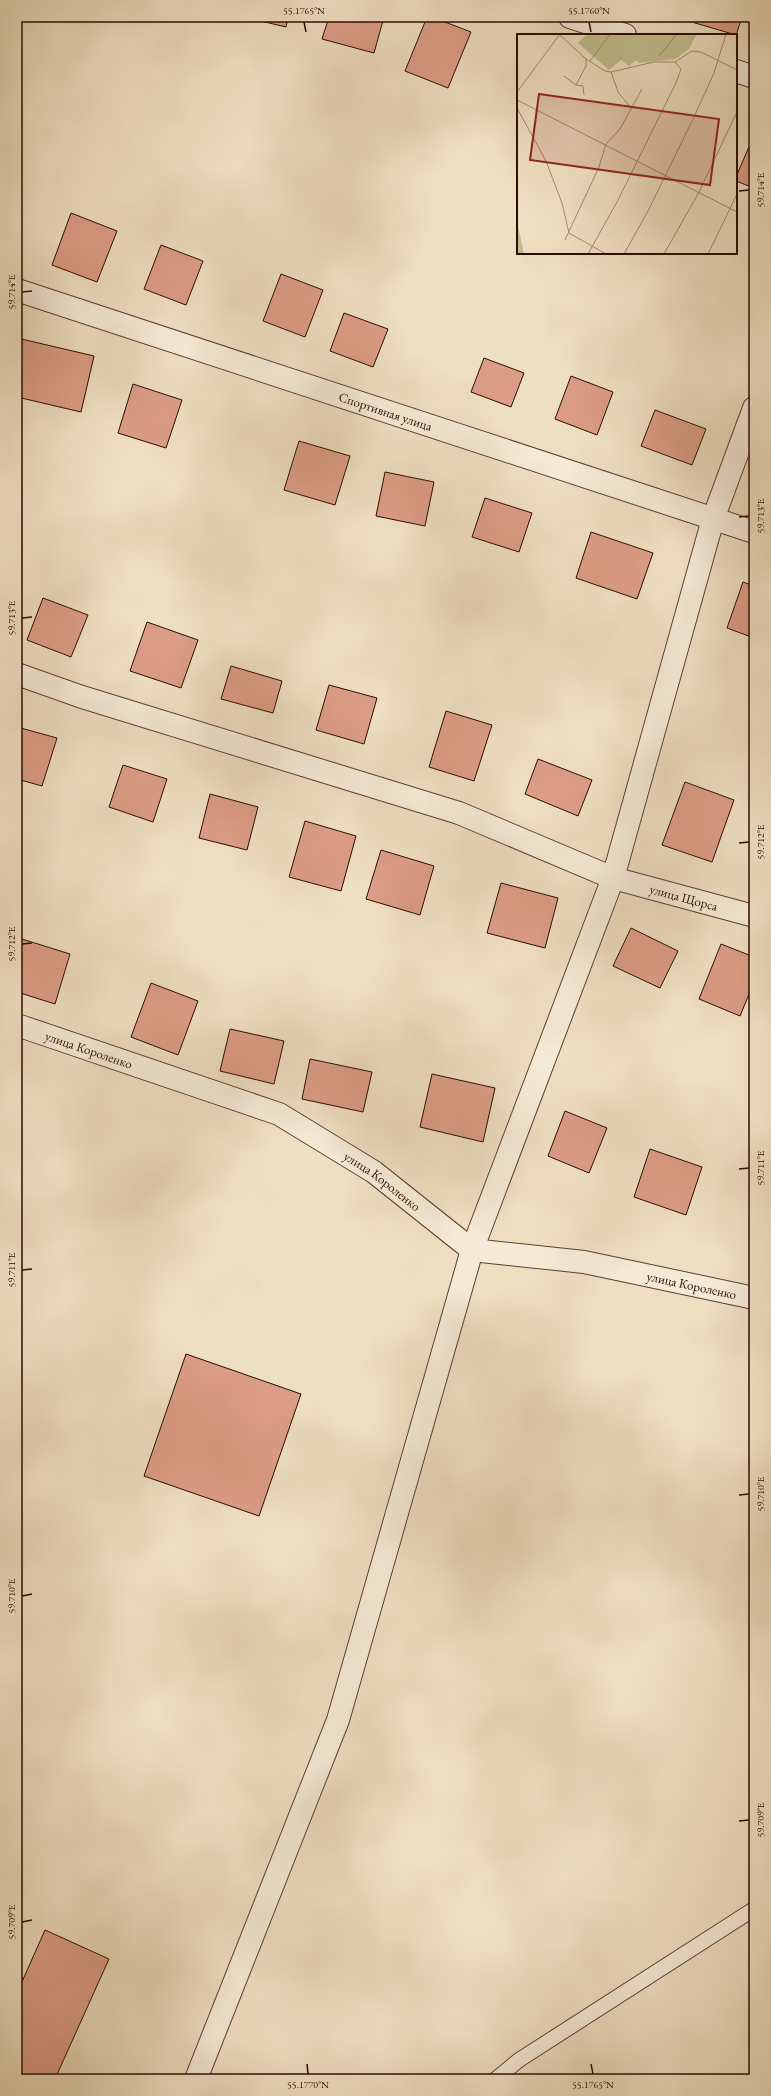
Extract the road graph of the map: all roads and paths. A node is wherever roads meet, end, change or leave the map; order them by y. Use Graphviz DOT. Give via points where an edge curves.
graph roads {
  1 [pos="570,17"];
  2 [pos="622,34"];
  3 [pos="737,71"];
  4 [pos="754,77"];
  5 [pos="17,290"];
  6 [pos="754,408"];
  7 [pos="713,519"];
  8 [pos="754,532"];
  9 [pos="17,674"];
  10 [pos="613,878"];
  11 [pos="754,916"];
  12 [pos="17,1026"];
  13 [pos="472,1250"];
  14 [pos="754,1298"];
  15 [pos="754,1909"];
  16 [pos="196,2079"];
  17 [pos="496,2079"];
  1 -- 2 [label="street"];
  3 -- 4 [label="street"];
  5 -- 7 [label="street, Спортивная улица"];
  6 -- 7 [label="street"];
  7 -- 8 [label="street, Спортивная улица"];
  7 -- 10 [label="street"];
  9 -- 10 [label="street, улица Щорса" via="82,697 460,813"];
  10 -- 11 [label="street, улица Щорса"];
  10 -- 13 [label="street"];
  12 -- 13 [label="street, улица Короленко" via="279,1114 374,1172"];
  13 -- 14 [label="street, улица Короленко" via="584,1262"];
  13 -- 16 [label="street" via="338,1720"];
  15 -- 17 [label="lane" via="519,2060"];
}
